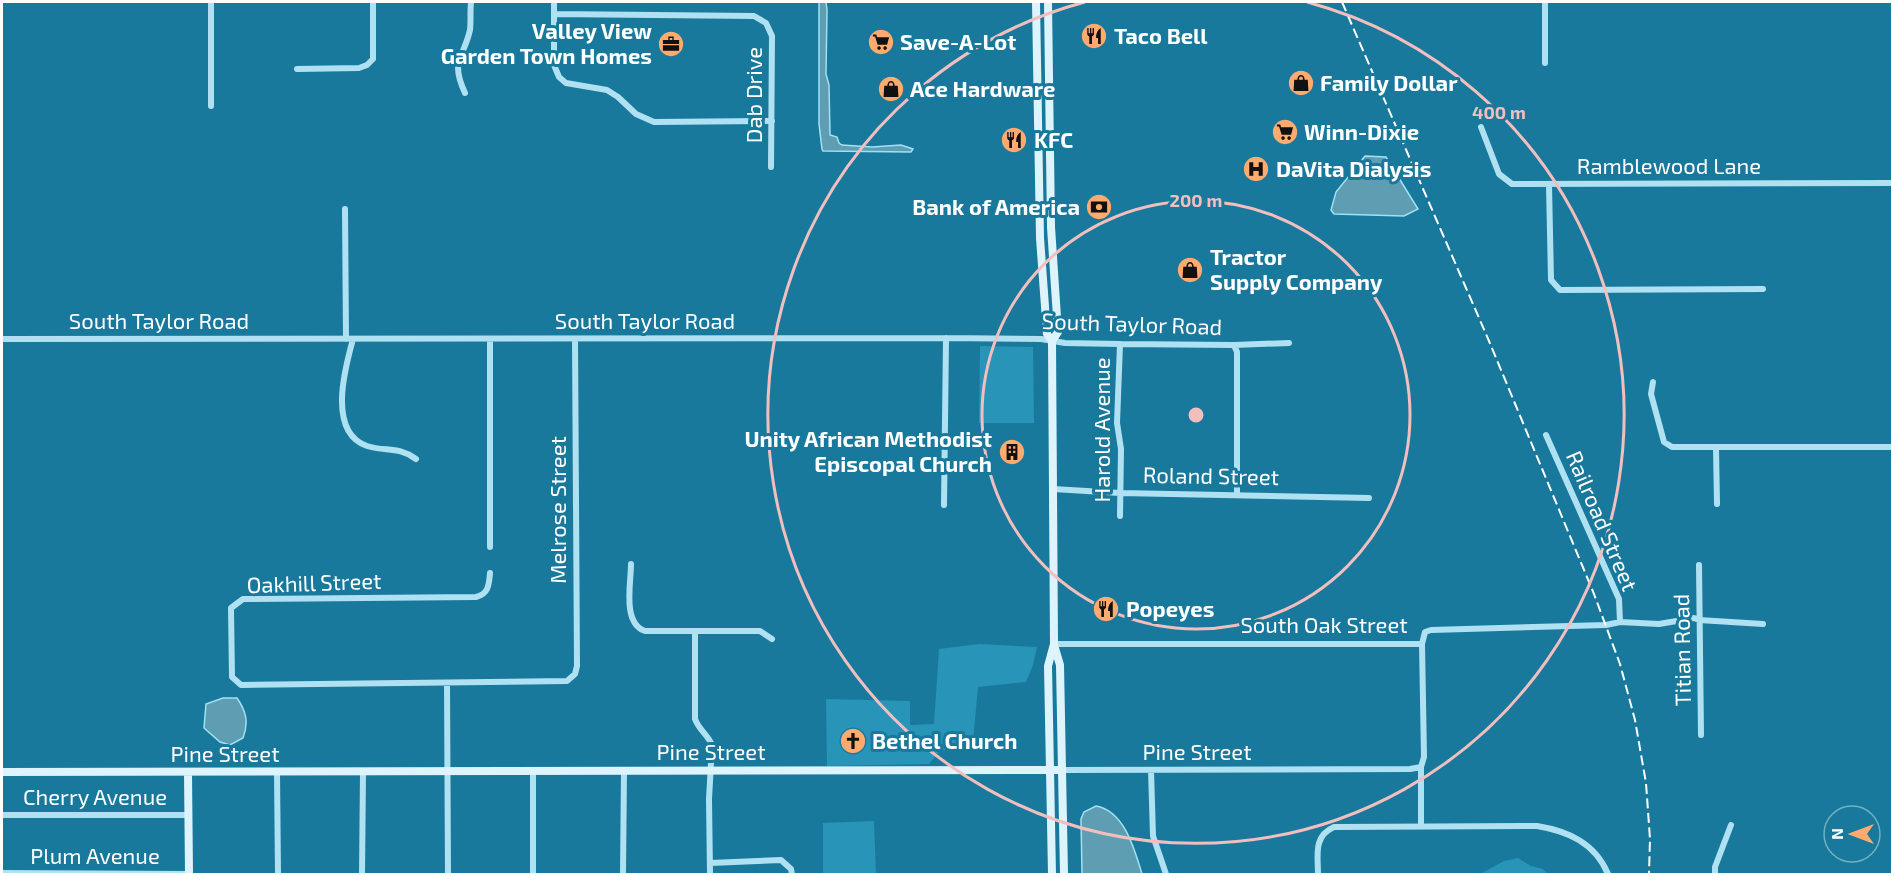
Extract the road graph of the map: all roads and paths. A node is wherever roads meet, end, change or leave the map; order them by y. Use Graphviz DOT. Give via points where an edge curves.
graph roads {
  1 [pos="211,2"];
  2 [pos="373,2"];
  3 [pos="471,2"];
  4 [pos="554,2"];
  5 [pos="1036,2"];
  6 [pos="1048,2"];
  7 [pos="1545,2"];
  8 [pos="554,14"];
  9 [pos="1545,63"];
  10 [pos="297,69"];
  11 [pos="465,93"];
  12 [pos="211,106"];
  13 [pos="772,121"];
  14 [pos="1481,128"];
  15 [pos="771,167"];
  16 [pos="1893,183"];
  17 [pos="1549,185"];
  18 [pos="345,209"];
  19 [pos="1763,289"];
  20 [pos="946,338"];
  21 [pos="2,339"];
  22 [pos="349,339"];
  23 [pos="490,339"];
  24 [pos="575,339"];
  25 [pos="1052,341"];
  26 [pos="1289,343"];
  27 [pos="1120,344"];
  28 [pos="1234,345"];
  29 [pos="1653,382"];
  30 [pos="1546,435"];
  31 [pos="1893,447"];
  32 [pos="1716,448"];
  33 [pos="416,459"];
  34 [pos="1053,489"];
  35 [pos="1120,493"];
  36 [pos="1237,494"];
  37 [pos="1369,498"];
  38 [pos="1717,504"];
  39 [pos="944,505"];
  40 [pos="1120,516"];
  41 [pos="490,547"];
  42 [pos="632,564"];
  43 [pos="1699,565"];
  44 [pos="490,573"];
  45 [pos="1699,620"];
  46 [pos="1620,622"];
  47 [pos="1762,624"];
  48 [pos="694,631"];
  49 [pos="772,639"];
  50 [pos="1054,644"];
  51 [pos="1422,644"];
  52 [pos="572,678"];
  53 [pos="447,683"];
  54 [pos="1701,735"];
  55 [pos="1421,767"];
  56 [pos="448,770"];
  57 [pos="532,770"];
  58 [pos="624,770"];
  59 [pos="710,770"];
  60 [pos="1049,770"];
  61 [pos="1060,770"];
  62 [pos="1151,770"];
  63 [pos="2,772"];
  64 [pos="188,772"];
  65 [pos="277,772"];
  66 [pos="363,772"];
  67 [pos="2,815"];
  68 [pos="188,815"];
  69 [pos="1731,825"];
  70 [pos="1421,826"];
  71 [pos="710,863"];
  72 [pos="2,873"];
  73 [pos="189,874"];
  74 [pos="278,874"];
  75 [pos="362,874"];
  76 [pos="448,874"];
  77 [pos="533,874"];
  78 [pos="623,874"];
  79 [pos="710,874"];
  80 [pos="792,874"];
  81 [pos="1052,874"];
  82 [pos="1064,874"];
  83 [pos="1166,874"];
  84 [pos="1318,874"];
  85 [pos="1608,874"];
  86 [pos="1715,874"];
  1 -- 12 [label="street"];
  2 -- 10 [label="street" via="373,59 367,65"];
  3 -- 11 [label="street" via="470,30 457,65"];
  4 -- 8 [label="street"];
  5 -- 25 [label="main road" via="1040,238 1047,334"];
  6 -- 25 [label="main road" via="1051,227 1058,332"];
  7 -- 9 [label="street"];
  8 -- 13 [label="street" via="554,65 566,83 607,90 636,114 654,122"];
  8 -- 13 [label="street, Dab Drive" via="754,16 766,23 772,36"];
  13 -- 15 [label="street, Dab Drive"];
  14 -- 17 [label="street, Ramblewood Lane" via="1499,174 1512,184"];
  16 -- 17 [label="street, Ramblewood Lane"];
  17 -- 19 [label="street" via="1551,280 1560,290"];
  18 -- 22 [label="street"];
  20 -- 24 [label="street, South Taylor Road"];
  20 -- 25 [label="street, South Taylor Road"];
  20 -- 39 [label="street"];
  21 -- 22 [label="street, South Taylor Road"];
  22 -- 23 [label="street, South Taylor Road"];
  22 -- 33 [label="street" via="342,386 344,419 349,431 367,446 401,450"];
  23 -- 24 [label="street, South Taylor Road"];
  23 -- 41 [label="street"];
  24 -- 52 [label="street, Melrose Street" via="577,666"];
  25 -- 27 [label="street, South Taylor Road"];
  25 -- 34 [label="main road"];
  26 -- 28 [label="street, South Taylor Road"];
  27 -- 28 [label="street, South Taylor Road"];
  27 -- 35 [label="street, Harold Avenue"];
  28 -- 36 [label="street"];
  29 -- 32 [label="street" via="1651,394 1664,442 1672,447"];
  30 -- 46 [label="street, Railroad Street" via="1619,599"];
  31 -- 32 [label="street"];
  32 -- 38 [label="street"];
  34 -- 35 [label="street, Roland Street"];
  34 -- 50 [label="main road"];
  35 -- 36 [label="street, Roland Street"];
  35 -- 40 [label="street, Harold Avenue"];
  36 -- 37 [label="street, Roland Street"];
  42 -- 48 [label="street" via="630,609 637,628"];
  43 -- 45 [label="street, Titian Road"];
  44 -- 53 [label="street, Oakhill Street" via="486,593 476,597 243,599 231,608 232,677 241,685"];
  45 -- 46 [label="street, South Oak Street"];
  45 -- 47 [label="street, South Oak Street"];
  45 -- 54 [label="street, Titian Road"];
  46 -- 51 [label="street, South Oak Street" via="1431,630 1425,632"];
  48 -- 49 [label="street" via="760,631"];
  48 -- 59 [label="street" via="695,720 712,745"];
  50 -- 51 [label="street, South Oak Street"];
  50 -- 60 [label="main road" via="1048,666"];
  50 -- 61 [label="main road" via="1060,665"];
  51 -- 55 [label="street"];
  52 -- 53 [label="street, Oakhill Street"];
  53 -- 56 [label="street"];
  55 -- 62 [label="street, Pine Street"];
  55 -- 70 [label="street"];
  56 -- 57 [label="main road, Pine Street"];
  56 -- 66 [label="main road, Pine Street"];
  56 -- 76 [label="street"];
  57 -- 58 [label="main road, Pine Street"];
  57 -- 77 [label="street"];
  58 -- 59 [label="main road, Pine Street"];
  58 -- 78 [label="street"];
  59 -- 60 [label="main road, Pine Street"];
  59 -- 71 [label="street"];
  60 -- 61 [label="main road, Pine Street"];
  60 -- 81 [label="main road"];
  61 -- 62 [label="street, Pine Street"];
  61 -- 82 [label="main road"];
  62 -- 83 [label="street" via="1153,836"];
  63 -- 64 [label="main road, Pine Street"];
  64 -- 65 [label="main road, Pine Street"];
  64 -- 68 [label="main road"];
  65 -- 66 [label="main road, Pine Street"];
  65 -- 74 [label="street"];
  66 -- 75 [label="street"];
  67 -- 68 [label="street, Cherry Avenue"];
  68 -- 73 [label="main road"];
  69 -- 86 [label="street"];
  70 -- 84 [label="street" via="1334,827 1325,831 1318,846"];
  70 -- 85 [label="street" via="1554,829 1577,837 1592,849"];
  71 -- 79 [label="street"];
  71 -- 80 [label="street" via="781,860 792,869"];
  72 -- 73 [label="street, Plum Avenue"];
}
